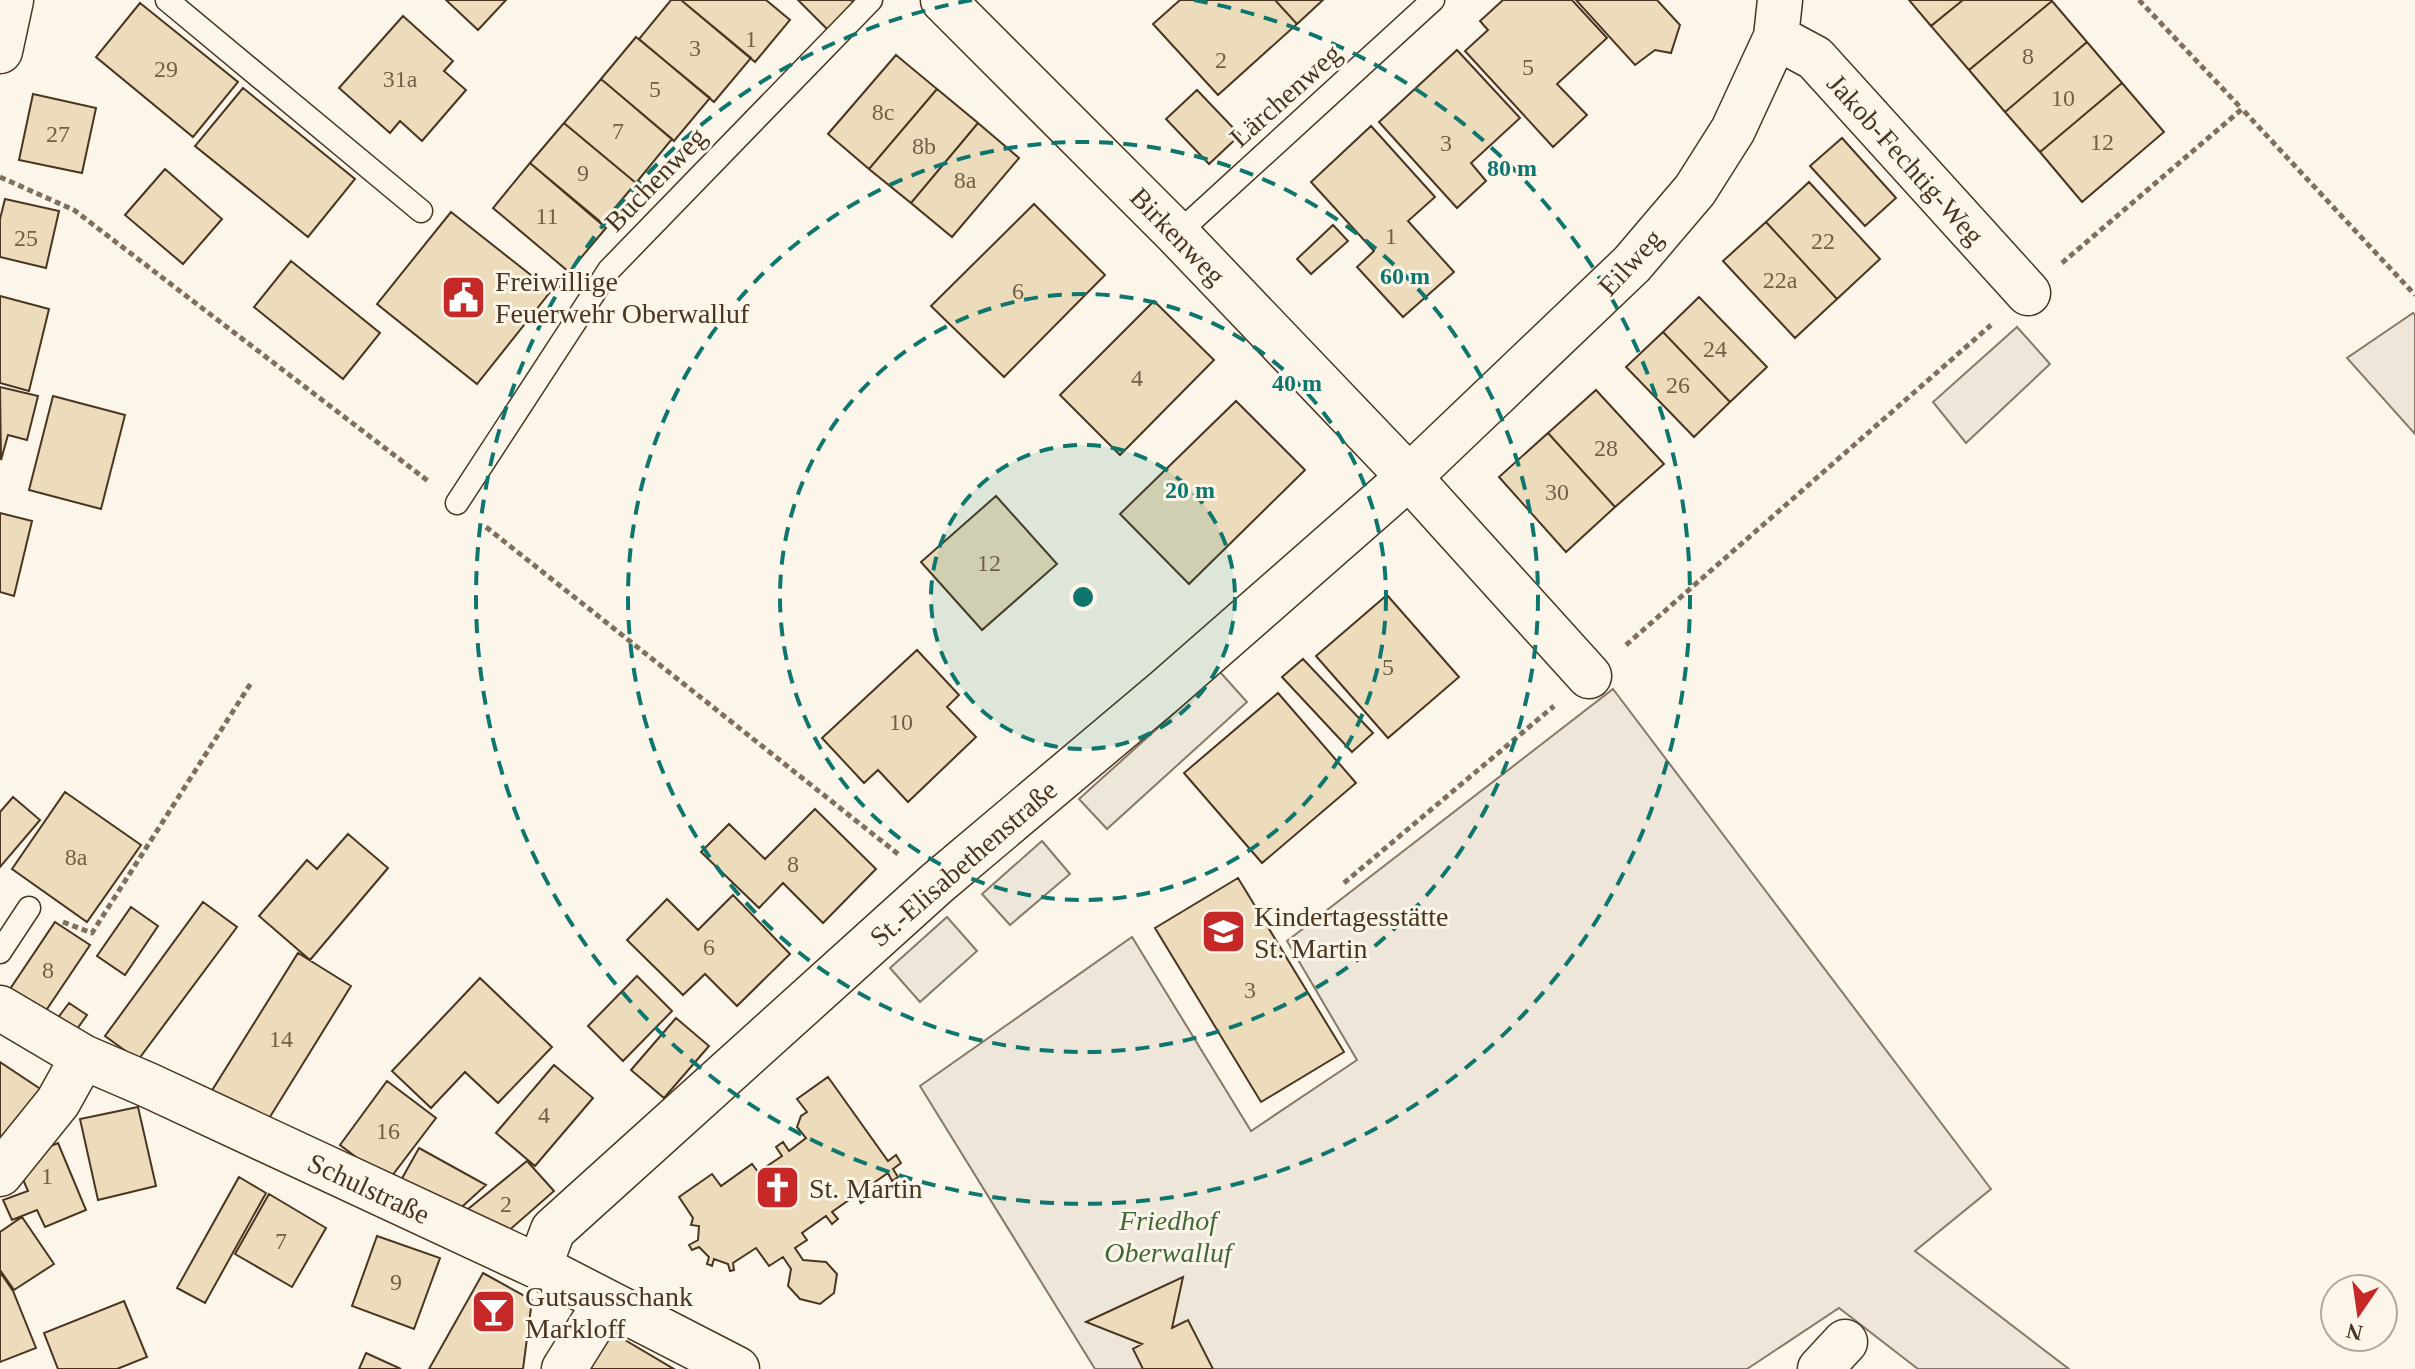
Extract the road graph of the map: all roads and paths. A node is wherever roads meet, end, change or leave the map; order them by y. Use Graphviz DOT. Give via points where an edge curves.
graph roads {
  1 [pos="11,0"];
  2 [pos="167,0"];
  3 [pos="871,0"];
  4 [pos="943,0"];
  5 [pos="1433,0"];
  6 [pos="2139,0"];
  7 [pos="1778,18"];
  8 [pos="0,51"];
  9 [pos="2242,109"];
  10 [pos="421,211"];
  11 [pos="1177,234"];
  12 [pos="2028,293"];
  13 [pos="2415,295"];
  14 [pos="1409,477"];
  15 [pos="457,503"];
  16 [pos="1589,676"];
  17 [pos="251,683"];
  18 [pos="1344,883"];
  19 [pos="29,908"];
  20 [pos="0,952"];
  21 [pos="0,1008"];
  22 [pos="83,1057"];
  23 [pos="0,1174"];
  24 [pos="539,1267"];
  25 [pos="606,1302"];
  26 [pos="564,1369"];
  27 [pos="737,1369"];
  1 -- 8 [label="street"];
  2 -- 10 [label="lane"];
  3 -- 15 [label="lane, Buchenweg" via="609,270"];
  4 -- 11 [label="street, Birkenweg"];
  5 -- 11 [label="lane, Lärchenweg"];
  6 -- 9 [label="path"];
  7 -- 12 [label="street, Jakob-Fechtig-Weg"];
  7 -- 14 [label="street, Eilweg" via="1733,130 1695,190 1632,264"];
  9 -- 12 [label="path"];
  9 -- 13 [label="path"];
  11 -- 14 [label="street, Birkenweg"];
  12 -- 16 [label="path"];
  14 -- 16 [label="street, Birkenweg"];
  14 -- 24 [label="street, St.-Elisabethenstraße" via="936,884 553,1230"];
  16 -- 18 [label="path"];
  17 -- 19 [label="path" via="92,933"];
  19 -- 20 [label="lane"];
  21 -- 22 [label="street, Schulstraße"];
  22 -- 23 [label="street" via="58,1102"];
  22 -- 24 [label="street, Schulstraße"];
  24 -- 25 [label="street, Schulstraße"];
  25 -- 26 [label="street"];
  25 -- 27 [label="street, Schulstraße"];
}
